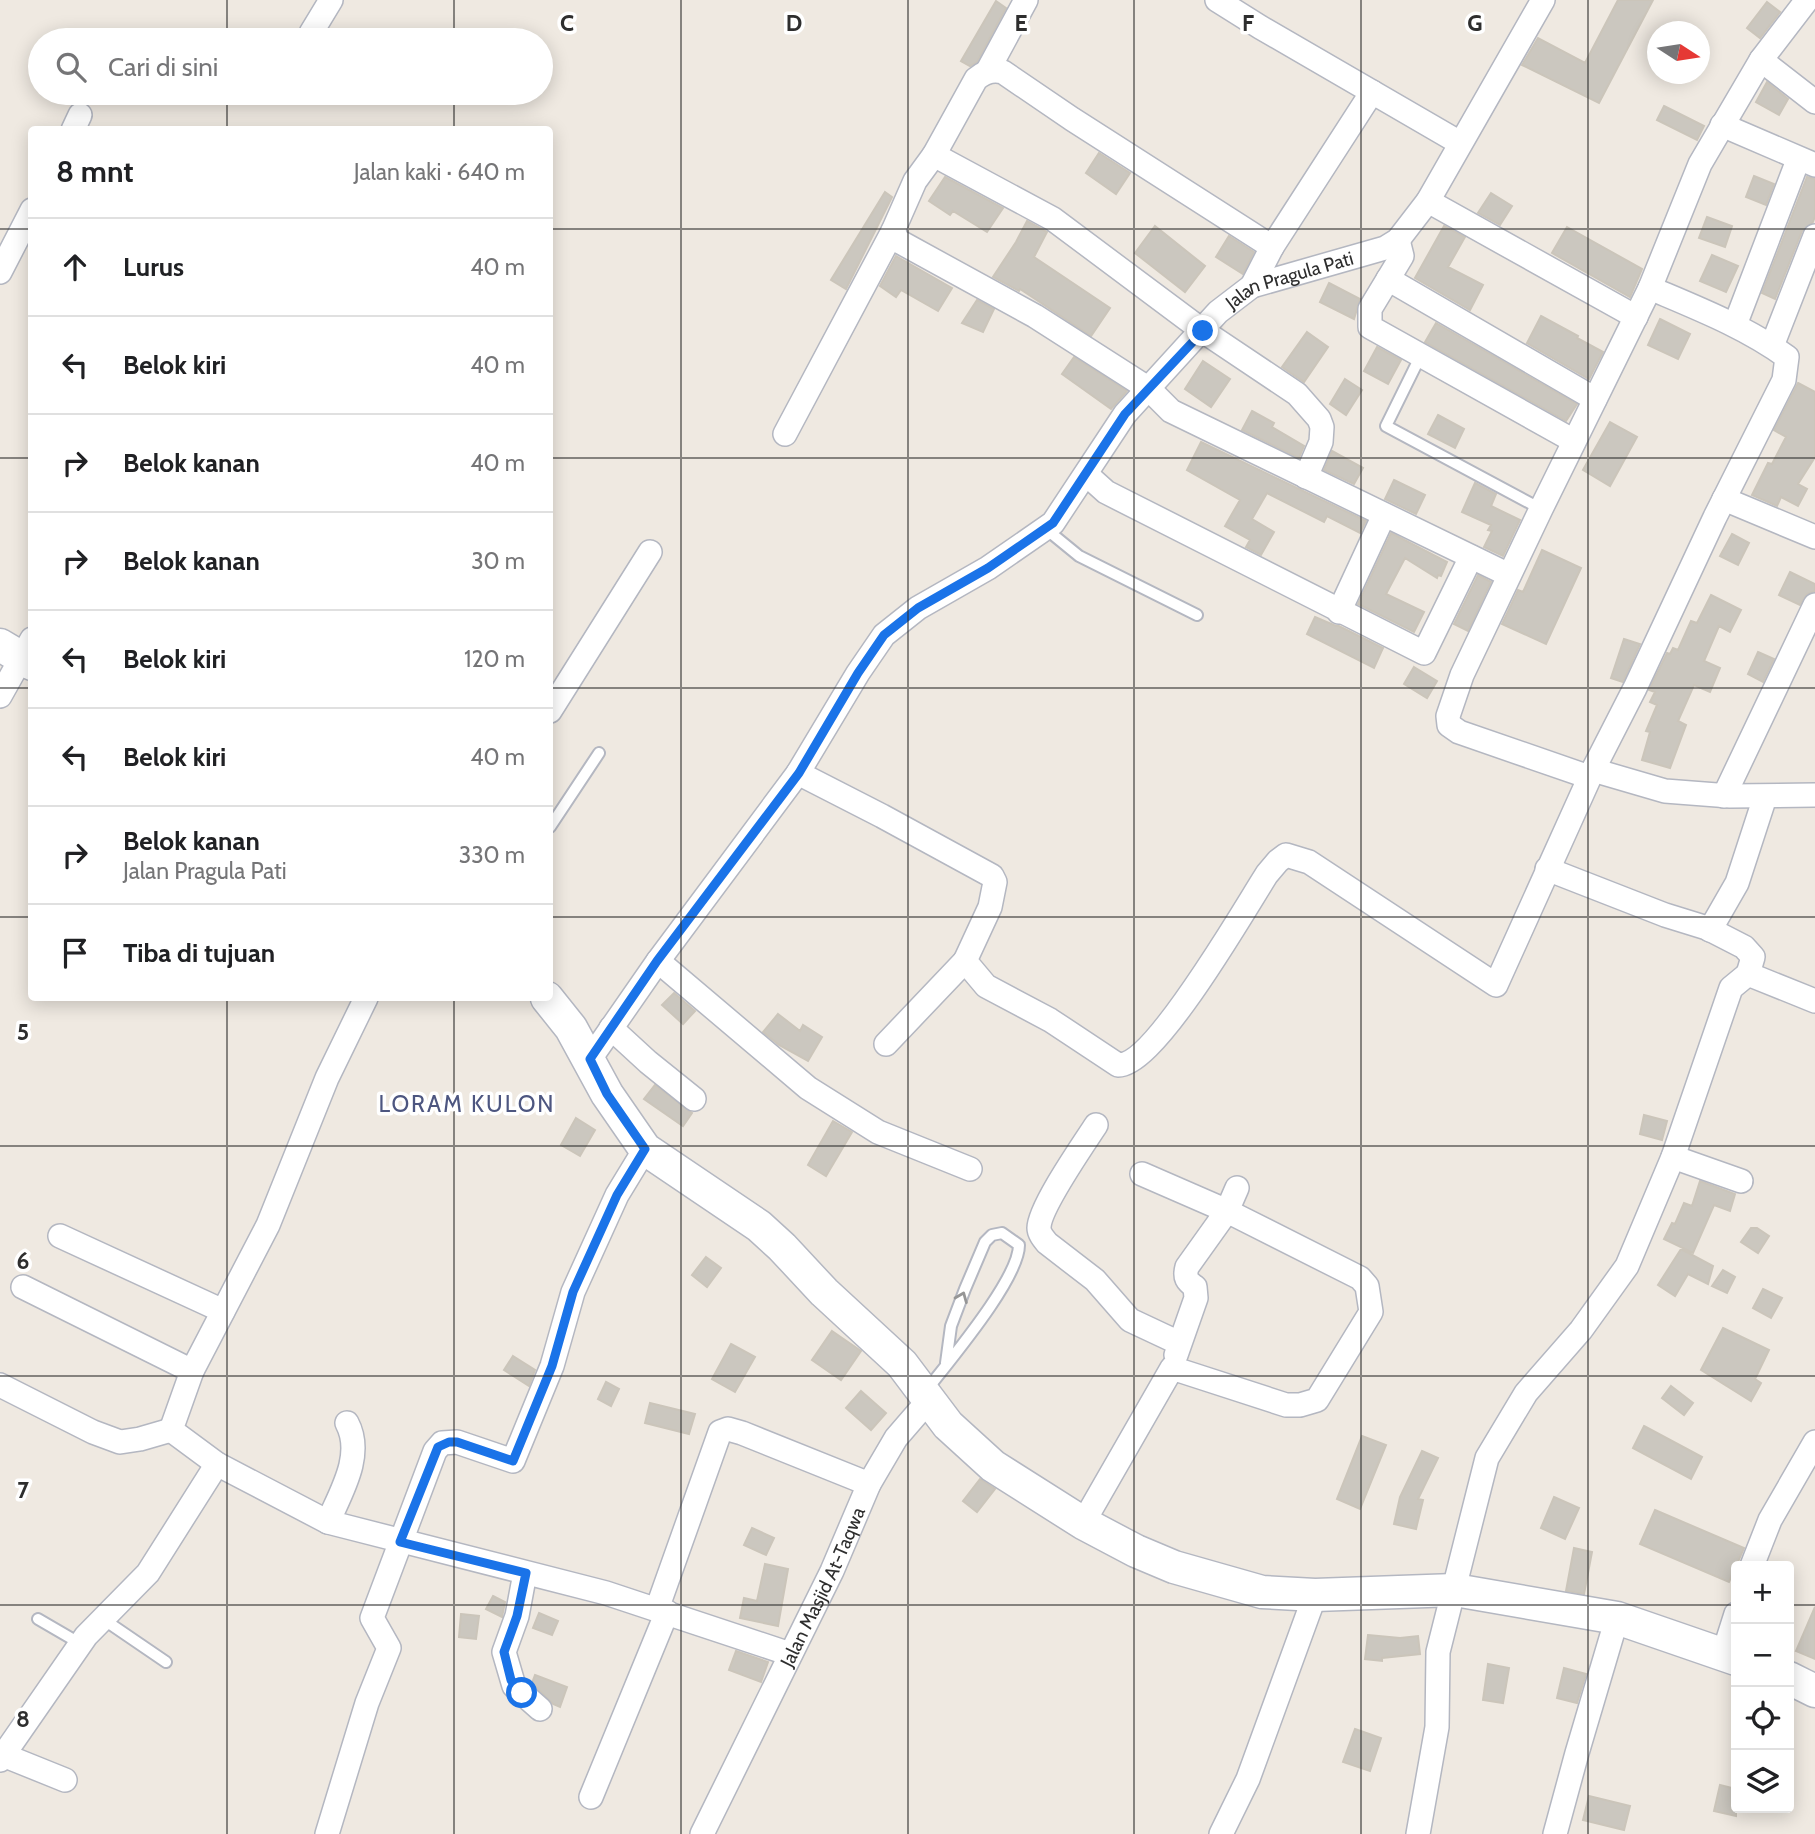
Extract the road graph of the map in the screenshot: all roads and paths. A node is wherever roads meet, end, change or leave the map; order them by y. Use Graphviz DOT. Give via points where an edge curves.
graph roads {
  1 [pos="331,0"];
  2 [pos="1026,0"];
  3 [pos="1217,0"];
  4 [pos="1542,0"];
  5 [pos="1807,0"];
  6 [pos="315,28"];
  7 [pos="1762,60"];
  8 [pos="987,72"];
  9 [pos="1372,92"];
  10 [pos="1815,102"];
  11 [pos="1722,125"];
  12 [pos="1460,143"];
  13 [pos="934,155"];
  14 [pos="1807,162"];
  15 [pos="1428,201"];
  16 [pos="28,218"];
  17 [pos="893,231"];
  18 [pos="1815,236"];
  19 [pos="1398,240"];
  20 [pos="1272,247"];
  21 [pos="0,272"];
  22 [pos="1388,279"];
  23 [pos="1252,286"];
  24 [pos="1650,288"];
  25 [pos="1636,317"];
  26 [pos="1735,325"];
  27 [pos="1203,331"];
  28 [pos="1772,346"];
  29 [pos="1422,355"];
  30 [pos="1149,389"];
  31 [pos="1595,399"];
  32 [pos="785,434"];
  33 [pos="1574,441"];
  34 [pos="1086,474"];
  35 [pos="1306,477"];
  36 [pos="1724,499"];
  37 [pos="1541,509"];
  38 [pos="1384,515"];
  39 [pos="1045,529"];
  40 [pos="1815,537"];
  41 [pos="650,552"];
  42 [pos="1471,557"];
  43 [pos="1509,575"];
  44 [pos="1815,605"];
  45 [pos="1339,611"];
  46 [pos="1197,615"];
  47 [pos="21,651"];
  48 [pos="0,696"];
  49 [pos="553,706"];
  50 [pos="599,753"];
  51 [pos="799,773"];
  52 [pos="1591,774"];
  53 [pos="1815,795"];
  54 [pos="1724,796"];
  55 [pos="1765,797"];
  56 [pos="553,822"];
  57 [pos="1547,869"];
  58 [pos="1710,930"];
  59 [pos="657,961"];
  60 [pos="965,961"];
  61 [pos="1748,974"];
  62 [pos="365,1001"];
  63 [pos="549,1001"];
  64 [pos="1815,1001"];
  65 [pos="611,1028"];
  66 [pos="886,1044"];
  67 [pos="590,1059"];
  68 [pos="694,1099"];
  69 [pos="1096,1125"];
  70 [pos="645,1149"];
  71 [pos="1673,1157"];
  72 [pos="970,1169"];
  73 [pos="1142,1174"];
  74 [pos="1741,1181"];
  75 [pos="1237,1188"];
  76 [pos="1227,1211"];
  77 [pos="60,1236"];
  78 [pos="23,1287"];
  79 [pos="223,1311"];
  80 [pos="1179,1343"];
  81 [pos="946,1363"];
  82 [pos="1172,1368"];
  83 [pos="192,1370"];
  84 [pos="0,1385"];
  85 [pos="926,1397"];
  86 [pos="347,1423"];
  87 [pos="171,1430"];
  88 [pos="1815,1442"];
  89 [pos="217,1464"];
  90 [pos="869,1484"];
  91 [pos="328,1522"];
  92 [pos="1083,1523"];
  93 [pos="400,1542"];
  94 [pos="1754,1561"];
  95 [pos="526,1573"];
  96 [pos="1455,1590"];
  97 [pos="1315,1595"];
  98 [pos="662,1610"];
  99 [pos="1617,1618"];
  100 [pos="37,1619"];
  101 [pos="103,1619"];
  102 [pos="1735,1624"];
  103 [pos="81,1644"];
  104 [pos="790,1654"];
  105 [pos="1730,1657"];
  106 [pos="166,1662"];
  107 [pos="1794,1680"];
  108 [pos="1815,1690"];
  109 [pos="540,1709"];
  110 [pos="1,1758"];
  111 [pos="65,1780"];
  112 [pos="592,1797"];
  113 [pos="1420,1826"];
  114 [pos="704,1830"];
  115 [pos="327,1834"];
  116 [pos="1222,1834"];
  117 [pos="1555,1834"];
  1 -- 6 [label="street"];
  2 -- 8 [label="street"];
  3 -- 9 [label="street"];
  4 -- 12 [label="street, Jalan Pragula Pati"];
  5 -- 7 [label="street"];
  7 -- 10 [label="street"];
  7 -- 11 [label="street"];
  8 -- 13 [label="street" via="976,79"];
  8 -- 20 [label="street" via="1003,72"];
  9 -- 12 [label="street"];
  9 -- 20 [label="street"];
  11 -- 14 [label="street"];
  11 -- 24 [label="street" via="1700,164"];
  12 -- 15 [label="street, Jalan Pragula Pati"];
  13 -- 17 [label="street" via="915,181"];
  13 -- 27 [label="street" via="1053,219"];
  14 -- 26 [label="street"];
  15 -- 19 [label="street, Jalan Pragula Pati"];
  15 -- 25 [label="street"];
  16 -- 21 [label="street"];
  17 -- 30 [label="street" via="898,241 1035,316"];
  17 -- 32 [label="street"];
  18 -- 28 [label="street"];
  19 -- 22 [label="street" via="1402,256"];
  19 -- 23 [label="street, Jalan Pragula Pati" via="1385,248"];
  20 -- 23 [label="street"];
  22 -- 29 [label="street" via="1370,309 1370,327"];
  22 -- 31 [label="street"];
  23 -- 27 [label="street, Jalan Pragula Pati" via="1218,312"];
  24 -- 25 [label="street"];
  24 -- 26 [label="street"];
  25 -- 31 [label="street"];
  26 -- 28 [label="street"];
  27 -- 30 [label="street, Jalan Pragula Pati"];
  27 -- 35 [label="street" via="1297,394 1319,419 1321,442"];
  28 -- 36 [label="street" via="1787,356 1784,380"];
  29 -- 33 [label="street"];
  29 -- 37 [label="lane" via="1386,426"];
  30 -- 34 [label="street, Jalan Pragula Pati" via="1125,414"];
  30 -- 35 [label="street" via="1171,411"];
  31 -- 33 [label="street"];
  33 -- 37 [label="street"];
  34 -- 39 [label="street, Jalan Pragula Pati"];
  34 -- 45 [label="street" via="1106,492"];
  35 -- 38 [label="street"];
  36 -- 40 [label="street"];
  36 -- 52 [label="street"];
  37 -- 43 [label="street"];
  38 -- 42 [label="street"];
  38 -- 45 [label="street"];
  39 -- 46 [label="lane" via="1079,556"];
  39 -- 51 [label="street, Jalan Pragula Pati" via="918,608 884,635"];
  41 -- 49 [label="street"];
  42 -- 43 [label="street"];
  42 -- 45 [label="street" via="1424,653"];
  43 -- 52 [label="street" via="1462,675 1449,725"];
  44 -- 54 [label="street"];
  47 -- 48 [label="street"];
  50 -- 56 [label="lane"];
  51 -- 59 [label="street, Jalan Pragula Pati"];
  51 -- 60 [label="street" via="992,876 990,906"];
  52 -- 54 [label="street" via="1665,791"];
  52 -- 57 [label="street"];
  53 -- 55 [label="street"];
  54 -- 55 [label="street"];
  55 -- 58 [label="street" via="1737,883"];
  57 -- 58 [label="street"];
  57 -- 60 [label="street" via="1496,985 1309,862 1286,855 1267,874 1176,1016 1125,1065 1113,1064 1050,1020 986,986"];
  58 -- 61 [label="street" via="1751,952"];
  59 -- 65 [label="street, Jalan Pragula Pati"];
  59 -- 72 [label="street" via="808,1088 878,1132"];
  60 -- 66 [label="street"];
  61 -- 64 [label="street"];
  61 -- 71 [label="street" via="1731,988"];
  62 -- 79 [label="street" via="327,1077 268,1225"];
  63 -- 67 [label="street"];
  65 -- 67 [label="street, Jalan Pragula Pati"];
  65 -- 68 [label="street"];
  67 -- 70 [label="street" via="607,1094"];
  69 -- 80 [label="street" via="1044,1209 1041,1236 1095,1280 1130,1320"];
  70 -- 85 [label="street" via="759,1226 889,1351"];
  70 -- 93 [label="street" via="617,1195 573,1292 552,1366 513,1461 457,1442 438,1447"];
  71 -- 74 [label="street"];
  71 -- 96 [label="street" via="1628,1266 1526,1393 1487,1458"];
  73 -- 76 [label="street"];
  75 -- 76 [label="street"];
  76 -- 80 [label="street" via="1186,1268 1196,1298"];
  76 -- 82 [label="street" via="1360,1278 1367,1286 1371,1312 1317,1400 1300,1405 1286,1405"];
  77 -- 79 [label="street"];
  78 -- 83 [label="street"];
  79 -- 83 [label="street"];
  80 -- 82 [label="street"];
  81 -- 81 [label="lane, one-way" via="951,1326 985,1242 1002,1233 1019,1245 1017,1257 998,1294"];
  81 -- 85 [label="lane"];
  82 -- 92 [label="street"];
  83 -- 87 [label="street"];
  84 -- 87 [label="street" via="120,1442"];
  85 -- 90 [label="street, Jalan Masjid At-Taqwa"];
  85 -- 92 [label="street" via="948,1425 993,1466"];
  86 -- 91 [label="street" via="353,1455"];
  87 -- 89 [label="street"];
  88 -- 94 [label="street" via="1770,1520"];
  89 -- 91 [label="street"];
  89 -- 101 [label="street" via="148,1573"];
  90 -- 98 [label="street" via="742,1433 720,1432"];
  90 -- 104 [label="street, Jalan Masjid At-Taqwa"];
  91 -- 93 [label="street"];
  92 -- 97 [label="street" via="1136,1551 1195,1574 1262,1591"];
  93 -- 95 [label="street"];
  93 -- 115 [label="street" via="372,1618 388,1642 388,1655 367,1703"];
  95 -- 98 [label="street"];
  95 -- 109 [label="street" via="504,1652 514,1686"];
  96 -- 97 [label="street"];
  96 -- 99 [label="street"];
  96 -- 113 [label="street" via="1438,1652 1437,1727"];
  97 -- 116 [label="street" via="1248,1779"];
  98 -- 104 [label="street"];
  98 -- 112 [label="street"];
  99 -- 105 [label="street"];
  99 -- 117 [label="street"];
  100 -- 103 [label="lane"];
  101 -- 103 [label="street"];
  101 -- 106 [label="lane"];
  102 -- 105 [label="street"];
  103 -- 110 [label="street"];
  104 -- 114 [label="street, Jalan Masjid At-Taqwa"];
  107 -- 108 [label="street"];
  110 -- 111 [label="street"];
}
